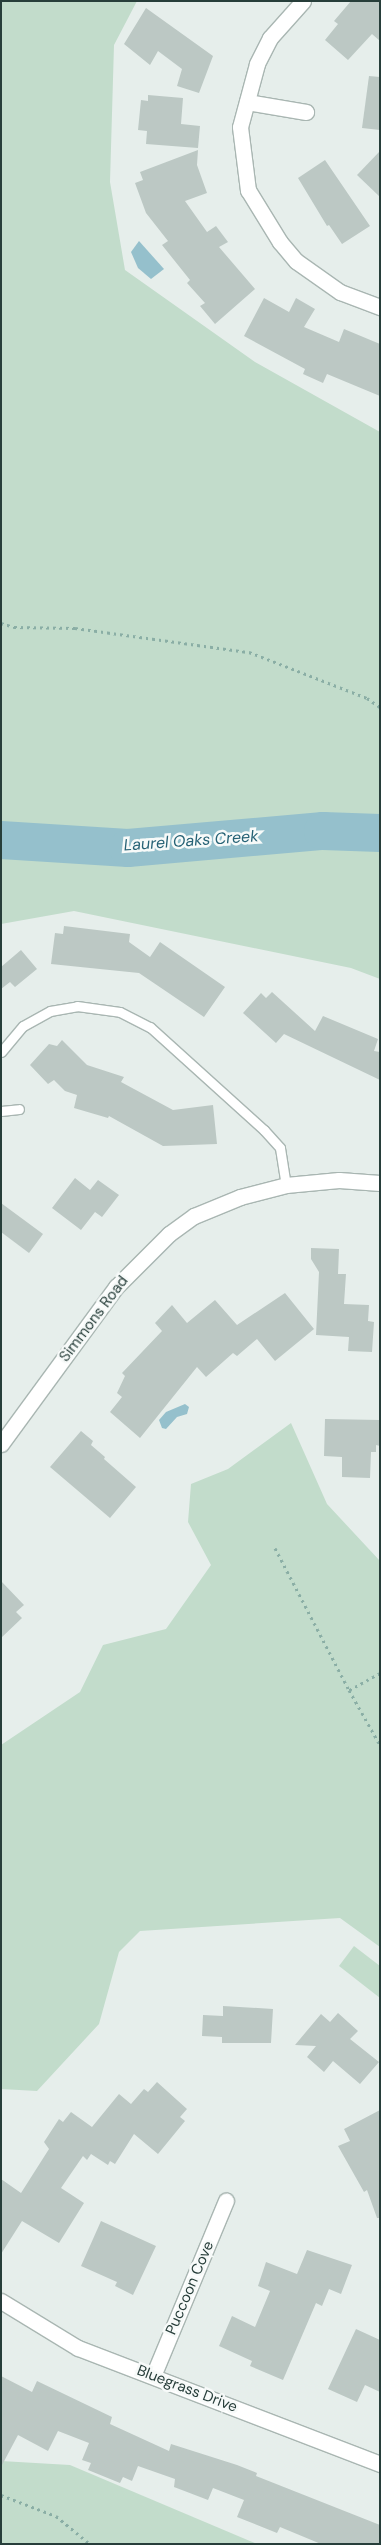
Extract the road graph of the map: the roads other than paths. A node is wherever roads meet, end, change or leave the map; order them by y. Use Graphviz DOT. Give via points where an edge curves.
graph roads {
  1 [pos="303,1"];
  2 [pos="247,102"];
  3 [pos="306,112"];
  4 [pos="380,308"];
  5 [pos="1,1052"];
  6 [pos="19,1109"];
  7 [pos="1,1111"];
  8 [pos="380,1183"];
  9 [pos="286,1185"];
  10 [pos="1,1444"];
  11 [pos="226,2201"];
  12 [pos="1,2301"];
  13 [pos="153,2376"];
  14 [pos="380,2464"];
  1 -- 2 [label="street" via="270,38 257,64"];
  2 -- 3 [label="street"];
  2 -- 4 [label="street" via="240,127 242,159 248,190 262,215 280,242 318,279"];
  5 -- 9 [label="lane" via="23,1026 50,1011 77,1006 120,1012 150,1028 264,1130 280,1148"];
  6 -- 7 [label="lane"];
  8 -- 9 [label="street, Simmons Road" via="340,1180"];
  9 -- 10 [label="street, Simmons Road" via="194,1216 169,1234 116,1287"];
  11 -- 13 [label="street, Puccoon Cove"];
  12 -- 13 [label="street, Bluegrass Drive" via="78,2348"];
  13 -- 14 [label="street, Bluegrass Drive"];
}
